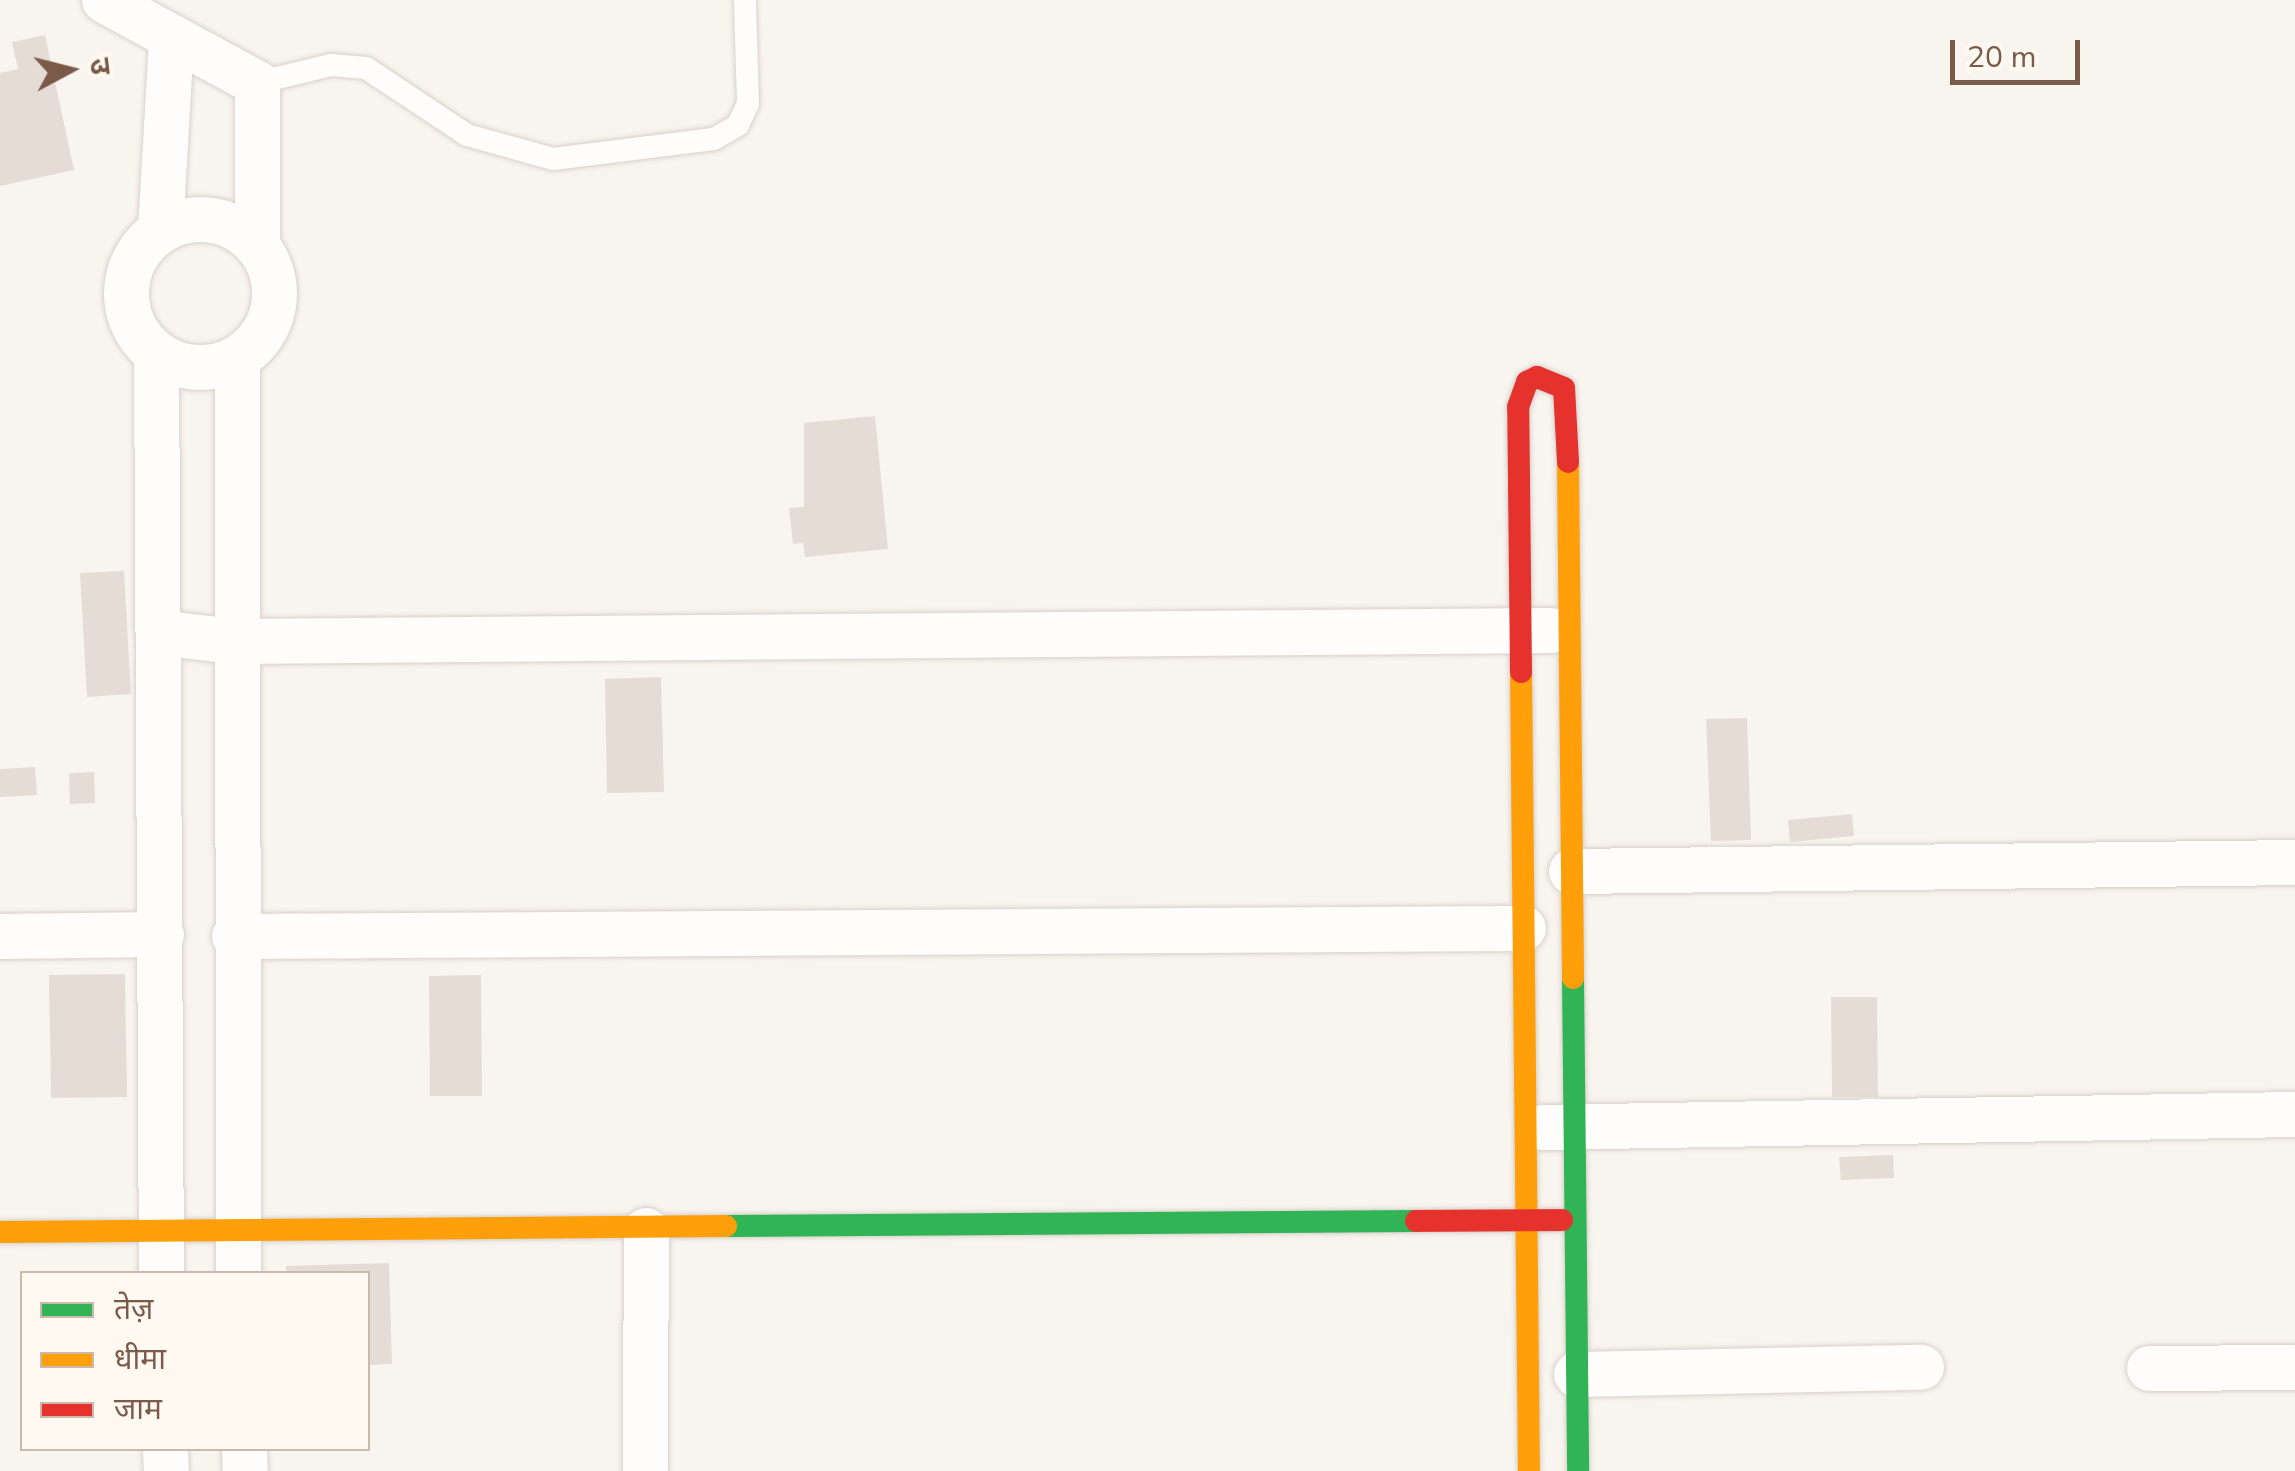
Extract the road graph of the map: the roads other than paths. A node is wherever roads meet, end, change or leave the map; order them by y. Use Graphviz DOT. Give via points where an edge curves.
graph roads {
  1 [pos="104,0"];
  2 [pos="745,0"];
  3 [pos="171,38"];
  4 [pos="256,82"];
  5 [pos="160,230"];
  6 [pos="257,245"];
  7 [pos="156,353"];
  8 [pos="238,358"];
  9 [pos="1519,630"];
  10 [pos="1568,630"];
  11 [pos="158,632"];
  12 [pos="234,641"];
  13 [pos="2295,862"];
  14 [pos="1570,870"];
  15 [pos="1522,928"];
  16 [pos="161,934"];
  17 [pos="0,936"];
  18 [pos="234,936"];
  19 [pos="2295,1114"];
  20 [pos="1574,1126"];
  21 [pos="1525,1128"];
  22 [pos="1526,1220"];
  23 [pos="1574,1220"];
  24 [pos="646,1230"];
  25 [pos="0,1232"];
  26 [pos="160,1252"];
  27 [pos="237,1253"];
  28 [pos="2295,1366"];
  29 [pos="1921,1367"];
  30 [pos="2149,1368"];
  31 [pos="1576,1374"];
  32 [pos="645,1471"];
  33 [pos="1529,1471"];
  34 [pos="1578,1471"];
  1 -- 3 [label="street"];
  2 -- 4 [label="lane" via="748,104 738,125 714,140 553,159 468,135 366,68 331,65"];
  3 -- 4 [label="street"];
  3 -- 5 [label="street"];
  4 -- 6 [label="street"];
  5 -- 6 [label="street" via="189,220 221,222"];
  5 -- 7 [label="street" via="144,244 127,281 131,321"];
  6 -- 8 [label="street" via="268,263 274,306 254,344"];
  7 -- 8 [label="street" via="196,368"];
  7 -- 11 [label="street"];
  8 -- 12 [label="street"];
  9 -- 10 [label="street"];
  9 -- 10 [label="street" via="1518,407 1527,382 1538,377 1564,388 1567,410"];
  9 -- 12 [label="street"];
  9 -- 15 [label="street"];
  10 -- 14 [label="street"];
  11 -- 12 [label="street"];
  11 -- 16 [label="street"];
  12 -- 18 [label="street"];
  13 -- 14 [label="street"];
  14 -- 20 [label="street"];
  15 -- 18 [label="street"];
  15 -- 21 [label="street"];
  16 -- 17 [label="street"];
  16 -- 26 [label="street"];
  18 -- 27 [label="street"];
  19 -- 20 [label="street"];
  20 -- 21 [label="street"];
  20 -- 23 [label="street"];
  21 -- 22 [label="street"];
  22 -- 23 [label="street"];
  22 -- 24 [label="street"];
  22 -- 33 [label="street"];
  23 -- 31 [label="street"];
  24 -- 27 [label="street"];
  24 -- 32 [label="street"];
  25 -- 26 [label="street"];
  26 -- 27 [label="street"];
  28 -- 30 [label="street"];
  29 -- 31 [label="street"];
  31 -- 34 [label="street"];
}
